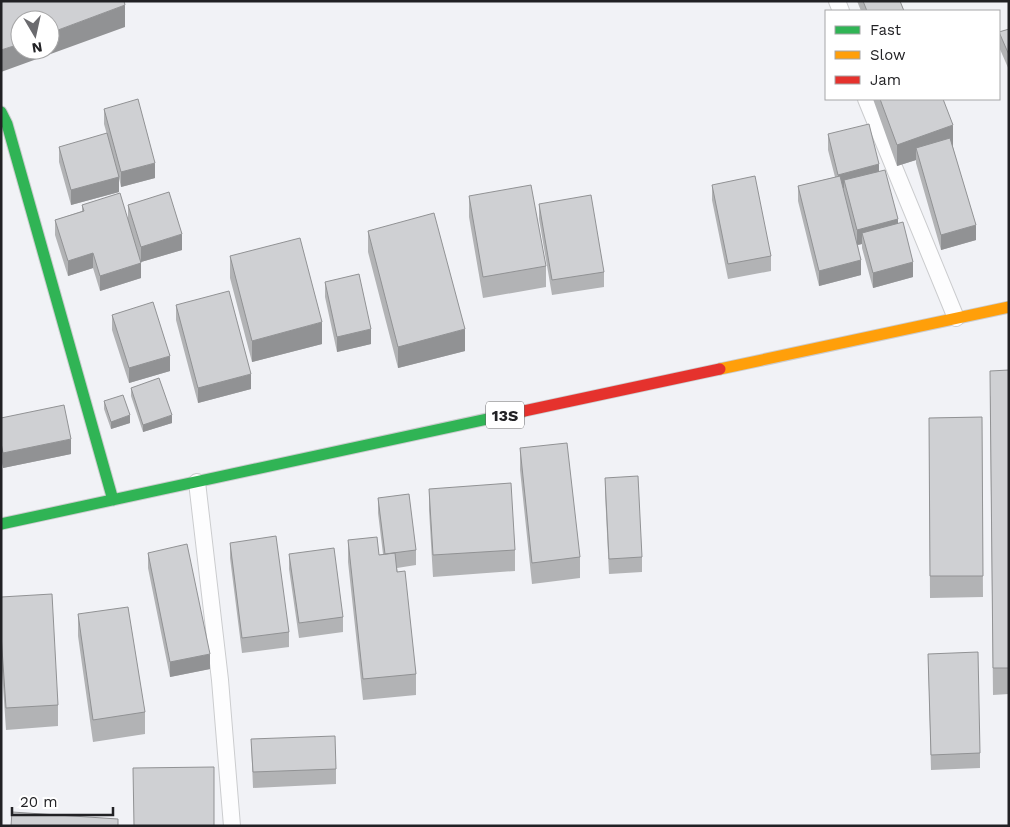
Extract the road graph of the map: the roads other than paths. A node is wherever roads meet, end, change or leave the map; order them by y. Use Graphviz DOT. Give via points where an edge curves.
graph roads {
  1 [pos="866,100"];
  2 [pos="1,112"];
  3 [pos="1009,307"];
  4 [pos="956,318"];
  5 [pos="197,482"];
  6 [pos="113,500"];
  7 [pos="1,524"];
  8 [pos="232,826"];
  1 -- 4 [label="lane"];
  2 -- 6 [label="main road"];
  3 -- 4 [label="main road, 13S"];
  4 -- 5 [label="main road, 13S"];
  5 -- 6 [label="main road, 13S"];
  5 -- 8 [label="lane" via="220,680"];
  6 -- 7 [label="main road, 13S"];
}
